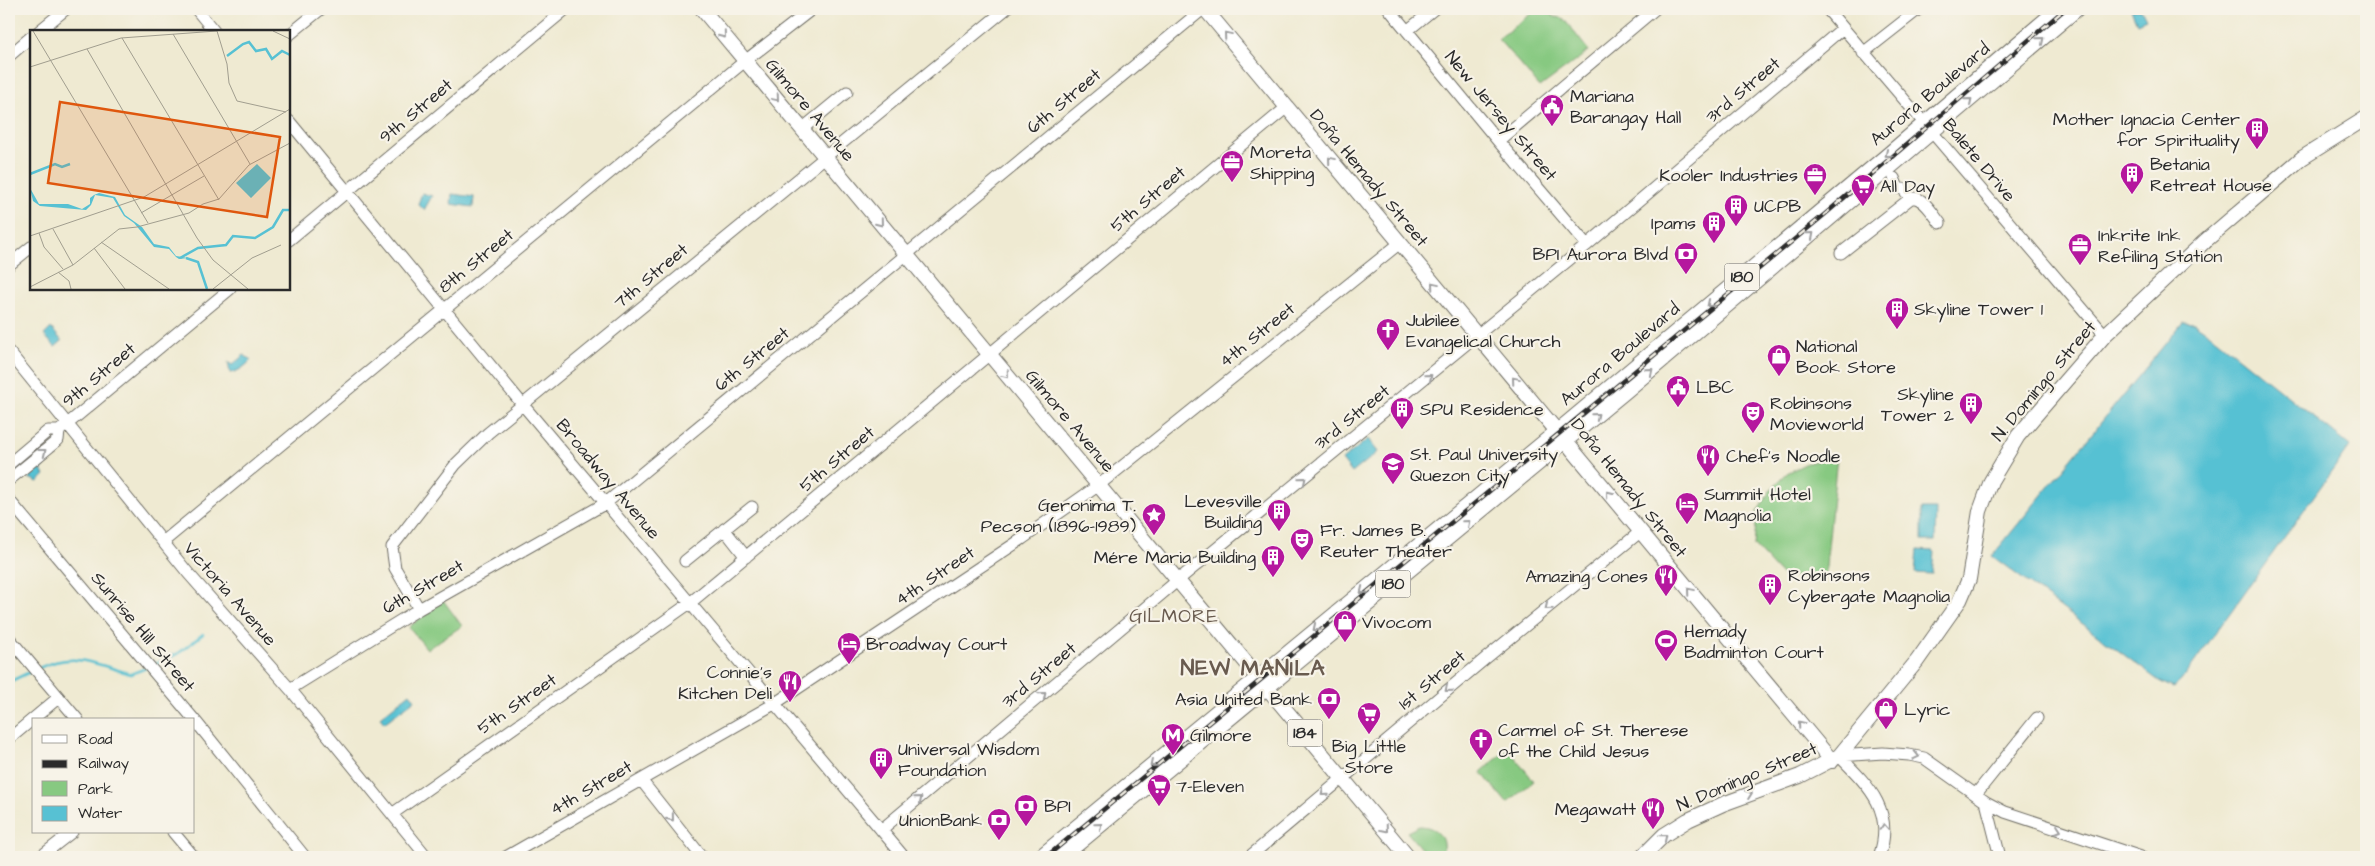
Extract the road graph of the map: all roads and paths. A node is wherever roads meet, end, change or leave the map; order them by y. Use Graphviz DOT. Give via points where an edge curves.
graph roads {
  1 [pos="66,9"];
  2 [pos="196,9"];
  3 [pos="321,9"];
  4 [pos="566,9"];
  5 [pos="702,9"];
  6 [pos="812,9"];
  7 [pos="1006,9"];
  8 [pos="1204,9"];
  9 [pos="1389,9"];
  10 [pos="1434,9"];
  11 [pos="1655,9"];
  12 [pos="1827,9"];
  13 [pos="1919,9"];
  14 [pos="2058,9"];
  15 [pos="2077,9"];
  16 [pos="1843,28"];
  17 [pos="39,30"];
  18 [pos="213,30"];
  19 [pos="1407,31"];
  20 [pos="290,34"];
  21 [pos="30,38"];
  22 [pos="1863,52"];
  23 [pos="9,56"];
  24 [pos="745,61"];
  25 [pos="847,92"];
  26 [pos="1287,107"];
  27 [pos="2366,119"];
  28 [pos="290,122"];
  29 [pos="1929,127"];
  30 [pos="802,129"];
  31 [pos="1498,141"];
  32 [pos="825,156"];
  33 [pos="1890,175"];
  34 [pos="347,191"];
  35 [pos="1907,194"];
  36 [pos="1940,224"];
  37 [pos="290,239"];
  38 [pos="1400,243"];
  39 [pos="1587,245"];
  40 [pos="30,248"];
  41 [pos="1841,253"];
  42 [pos="906,255"];
  43 [pos="9,265"];
  44 [pos="229,290"];
  45 [pos="444,310"];
  46 [pos="2105,335"];
  47 [pos="1477,336"];
  48 [pos="9,352"];
  49 [pos="990,355"];
  50 [pos="523,405"];
  51 [pos="63,427"];
  52 [pos="1562,436"];
  53 [pos="9,464"];
  54 [pos="9,480"];
  55 [pos="1099,485"];
  56 [pos="9,500"];
  57 [pos="606,503"];
  58 [pos="752,507"];
  59 [pos="724,529"];
  60 [pos="1640,532"];
  61 [pos="163,542"];
  62 [pos="746,557"];
  63 [pos="685,561"];
  64 [pos="1177,581"];
  65 [pos="690,603"];
  66 [pos="419,609"];
  67 [pos="9,638"];
  68 [pos="1258,677"];
  69 [pos="1267,688"];
  70 [pos="290,689"];
  71 [pos="58,698"];
  72 [pos="774,704"];
  73 [pos="34,718"];
  74 [pos="76,718"];
  75 [pos="191,718"];
  76 [pos="2037,718"];
  77 [pos="32,720"];
  78 [pos="195,723"];
  79 [pos="9,739"];
  80 [pos="1836,758"];
  81 [pos="1342,778"];
  82 [pos="641,780"];
  83 [pos="1976,794"];
  84 [pos="1986,802"];
  85 [pos="392,814"];
  86 [pos="881,830"];
  87 [pos="70,834"];
  88 [pos="175,834"];
  89 [pos="43,856"];
  90 [pos="194,857"];
  91 [pos="305,857"];
  92 [pos="427,857"];
  93 [pos="506,857"];
  94 [pos="702,857"];
  95 [pos="904,857"];
  96 [pos="1040,857"];
  97 [pos="1062,857"];
  98 [pos="1249,857"];
  99 [pos="1408,857"];
  100 [pos="1642,857"];
  101 [pos="1879,857"];
  102 [pos="2000,857"];
  103 [pos="2141,857"];
  1 -- 17 [label="street"];
  2 -- 18 [label="street"];
  3 -- 20 [label="street"];
  4 -- 34 [label="street, 9th Street"];
  5 -- 24 [label="main road, Gilmore Avenue, one-way"];
  6 -- 24 [label="street, 8th Street"];
  7 -- 32 [label="street, 7th Street"];
  26 -- 8 [label="main road, Doña Hemady Street, one-way"];
  8 -- 42 [label="street, 6th Street"];
  9 -- 19 [label="street, New Jersey Street"];
  10 -- 19 [label="street"];
  11 -- 31 [label="street"];
  12 -- 16 [label="street, Balete Drive"];
  13 -- 22 [label="street"];
  14 -- 29 [label="main road, Aurora Boulevard / 180"];
  29 -- 15 [label="main road, Aurora Boulevard / 180, one-way"];
  16 -- 22 [label="street, Balete Drive"];
  16 -- 39 [label="street, 3rd Street"];
  19 -- 31 [label="street, New Jersey Street"];
  21 -- 23 [label="street"];
  22 -- 29 [label="street, Balete Drive"];
  24 -- 30 [label="main road, Gilmore Avenue, one-way"];
  24 -- 45 [label="street, 8th Street"];
  25 -- 30 [label="street"];
  38 -- 26 [label="main road, Doña Hemady Street, one-way"];
  26 -- 49 [label="street, 5th Street"];
  27 -- 46 [label="main road, N. Domingo Street" via="2292,166 2204,242"];
  28 -- 34 [label="street, Broadway Avenue"];
  29 -- 33 [label="main road, Aurora Boulevard / 180"];
  29 -- 46 [label="street, Balete Drive"];
  29 -- 52 [label="main road, Aurora Boulevard / 180, one-way"];
  30 -- 32 [label="main road, Gilmore Avenue"];
  31 -- 39 [label="street, New Jersey Street"];
  32 -- 42 [label="main road, Gilmore Avenue, one-way"];
  32 -- 50 [label="street, 7th Street"];
  33 -- 35 [label="street" via="1903,184"];
  52 -- 33 [label="main road, Aurora Boulevard / 180, one-way"];
  34 -- 37 [label="street, 9th Street"];
  34 -- 45 [label="street, Broadway Avenue"];
  35 -- 36 [label="street" via="1920,200"];
  35 -- 41 [label="street"];
  47 -- 38 [label="main road, Doña Hemady Street, one-way"];
  38 -- 55 [label="street, 4th Street"];
  39 -- 47 [label="street, 3rd Street"];
  40 -- 43 [label="street"];
  42 -- 49 [label="main road, Gilmore Avenue"];
  42 -- 57 [label="street, 6th Street"];
  44 -- 51 [label="street, 9th Street"];
  45 -- 50 [label="street, Broadway Avenue"];
  45 -- 61 [label="street, 8th Street"];
  46 -- 80 [label="main road, N. Domingo Street" via="2018,436 1991,480 1980,511 1969,579 1960,600 1917,661"];
  52 -- 47 [label="main road, Doña Hemady Street, one-way"];
  64 -- 47 [label="street, 3rd Street, one-way"];
  48 -- 51 [label="street, Victoria Avenue"];
  49 -- 55 [label="main road, Gilmore Avenue, one-way"];
  49 -- 62 [label="street, 5th Street"];
  50 -- 57 [label="street, Broadway Avenue"];
  50 -- 66 [label="street, 7th Street" via="456,464 392,546 395,568"];
  51 -- 53 [label="street, 9th Street" via="48,431"];
  54 -- 51 [label="street, 9th Street, one-way" via="58,440"];
  51 -- 61 [label="street, Victoria Avenue"];
  60 -- 52 [label="main road, Doña Hemady Street, one-way"];
  52 -- 68 [label="main road, Aurora Boulevard / 180, one-way"];
  69 -- 52 [label="main road, Aurora Boulevard / 180, one-way"];
  55 -- 64 [label="main road, Gilmore Avenue"];
  55 -- 72 [label="street, 4th Street"];
  56 -- 75 [label="street, Sunrise Hill Street"];
  57 -- 65 [label="street, Broadway Avenue"];
  57 -- 66 [label="street, 6th Street"];
  58 -- 59 [label="street"];
  59 -- 62 [label="street"];
  59 -- 63 [label="street"];
  80 -- 60 [label="main road, Doña Hemady Street, one-way"];
  60 -- 81 [label="street, 1st Street, one-way"];
  61 -- 70 [label="street, Victoria Avenue"];
  62 -- 65 [label="street, 5th Street"];
  64 -- 68 [label="main road, Gilmore Avenue"];
  86 -- 64 [label="street, 3rd Street, one-way"];
  65 -- 72 [label="street, Broadway Avenue"];
  65 -- 85 [label="street, 5th Street"];
  66 -- 70 [label="street, 6th Street"];
  67 -- 71 [label="street"];
  68 -- 69 [label="main road, Gilmore Avenue / 184"];
  68 -- 96 [label="main road, Aurora Boulevard / 180, one-way"];
  69 -- 81 [label="main road, Gilmore Avenue / 184"];
  97 -- 69 [label="main road, Aurora Boulevard / 180, one-way"];
  70 -- 85 [label="street, Victoria Avenue"];
  71 -- 73 [label="street"];
  71 -- 74 [label="street"];
  72 -- 82 [label="street, 4th Street"];
  72 -- 86 [label="street, Broadway Avenue"];
  76 -- 83 [label="street"];
  77 -- 79 [label="street"];
  78 -- 91 [label="street, Sunrise Hill Street"];
  80 -- 83 [label="street, one-way" via="1883,753 1924,758"];
  100 -- 80 [label="main road, N. Domingo Street, one-way" via="1664,835 1688,820 1800,776"];
  101 -- 80 [label="street, one-way" via="1885,827 1880,806 1860,777"];
  81 -- 98 [label="street, 1st Street, one-way"];
  81 -- 99 [label="main road, Gilmore Avenue / 184, one-way"];
  82 -- 93 [label="street, 4th Street"];
  82 -- 94 [label="street, one-way"];
  83 -- 84 [label="street"];
  84 -- 102 [label="street"];
  84 -- 103 [label="street, one-way" via="2005,812"];
  85 -- 92 [label="street, Victoria Avenue"];
  86 -- 95 [label="street, Broadway Avenue"];
  87 -- 89 [label="street"];
  88 -- 90 [label="street"];
}
